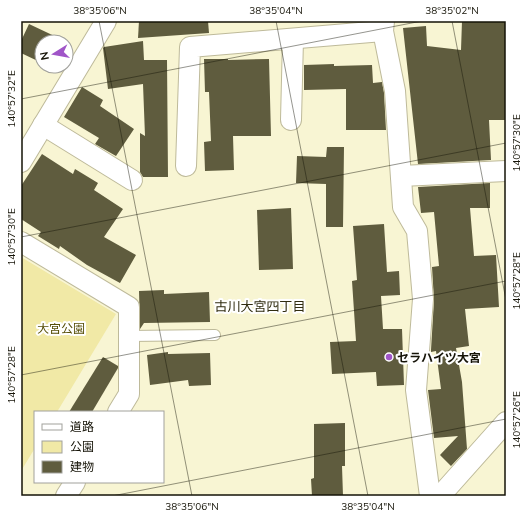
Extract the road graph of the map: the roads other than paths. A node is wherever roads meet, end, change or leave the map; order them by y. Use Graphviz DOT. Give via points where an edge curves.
graph roads {
  1 [pos="106,21"];
  2 [pos="384,26"];
  3 [pos="293,39"];
  4 [pos="291,120"];
  5 [pos="44,125"];
  6 [pos="21,162"];
  7 [pos="186,166"];
  8 [pos="506,171"];
  9 [pos="401,176"];
  10 [pos="132,180"];
  11 [pos="21,242"];
  12 [pos="215,335"];
  13 [pos="129,336"];
  14 [pos="119,411"];
  15 [pos="506,422"];
  16 [pos="74,483"];
  17 [pos="66,496"];
  18 [pos="430,496"];
  19 [pos="440,496"];
  1 -- 5 [label="street"];
  2 -- 3 [label="street"];
  2 -- 9 [label="street" via="396,90"];
  3 -- 4 [label="street"];
  3 -- 7 [label="street" via="190,47"];
  5 -- 6 [label="street"];
  5 -- 10 [label="street"];
  8 -- 9 [label="street"];
  9 -- 18 [label="street" via="403,207 417,231 423,299 416,390"];
  11 -- 13 [label="street" via="129,307"];
  12 -- 13 [label="lane"];
  13 -- 14 [label="street" via="129,394"];
  15 -- 19 [label="street"];
  16 -- 17 [label="street"];
}
